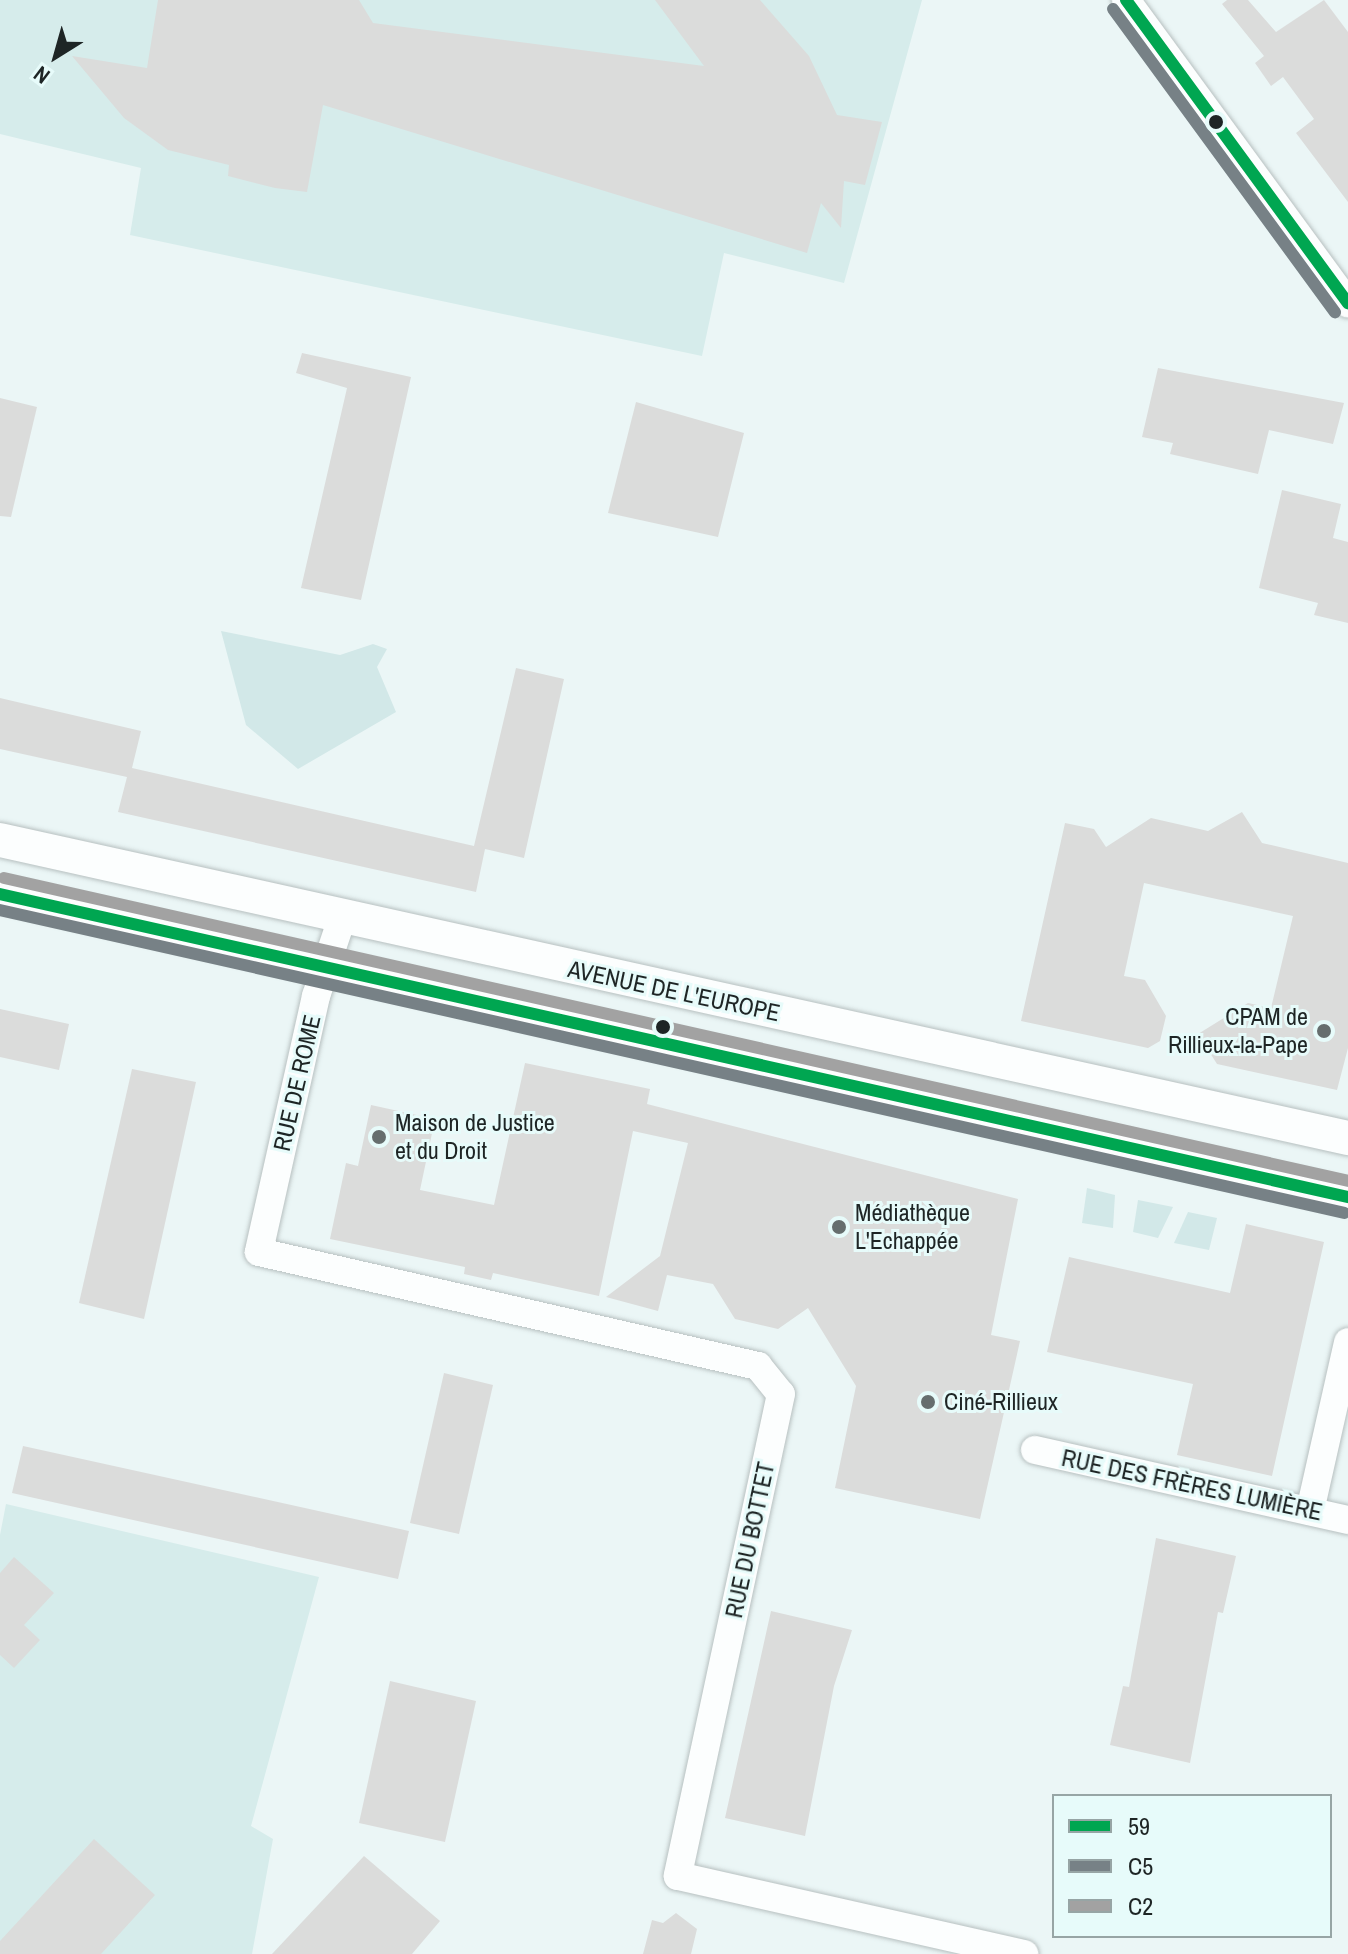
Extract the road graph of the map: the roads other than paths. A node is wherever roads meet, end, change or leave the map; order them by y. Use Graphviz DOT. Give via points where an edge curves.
graph roads {
  1 [pos="1126,0"];
  2 [pos="1348,303"];
  3 [pos="0,840"];
  4 [pos="0,894"];
  5 [pos="342,918"];
  6 [pos="330,968"];
  7 [pos="1348,1138"];
  8 [pos="1348,1197"];
  9 [pos="259,1252"];
  10 [pos="1348,1342"];
  11 [pos="1035,1450"];
  12 [pos="1310,1511"];
  13 [pos="1348,1520"];
  14 [pos="1024,1954"];
  1 -- 2 [label="street"];
  3 -- 5 [label="street, AVENUE DE L'EUROPE"];
  4 -- 6 [label="street"];
  5 -- 6 [label="street, RUE DE ROME"];
  5 -- 7 [label="street, AVENUE DE L'EUROPE"];
  6 -- 8 [label="street"];
  6 -- 9 [label="street, RUE DE ROME" via="316,996"];
  9 -- 14 [label="street, RUE DU BOTTET" via="758,1366 781,1394 678,1876"];
  10 -- 12 [label="street"];
  11 -- 12 [label="street, RUE DES FRÈRES LUMIÈRE"];
  12 -- 13 [label="street, RUE DES FRÈRES LUMIÈRE"];
}
